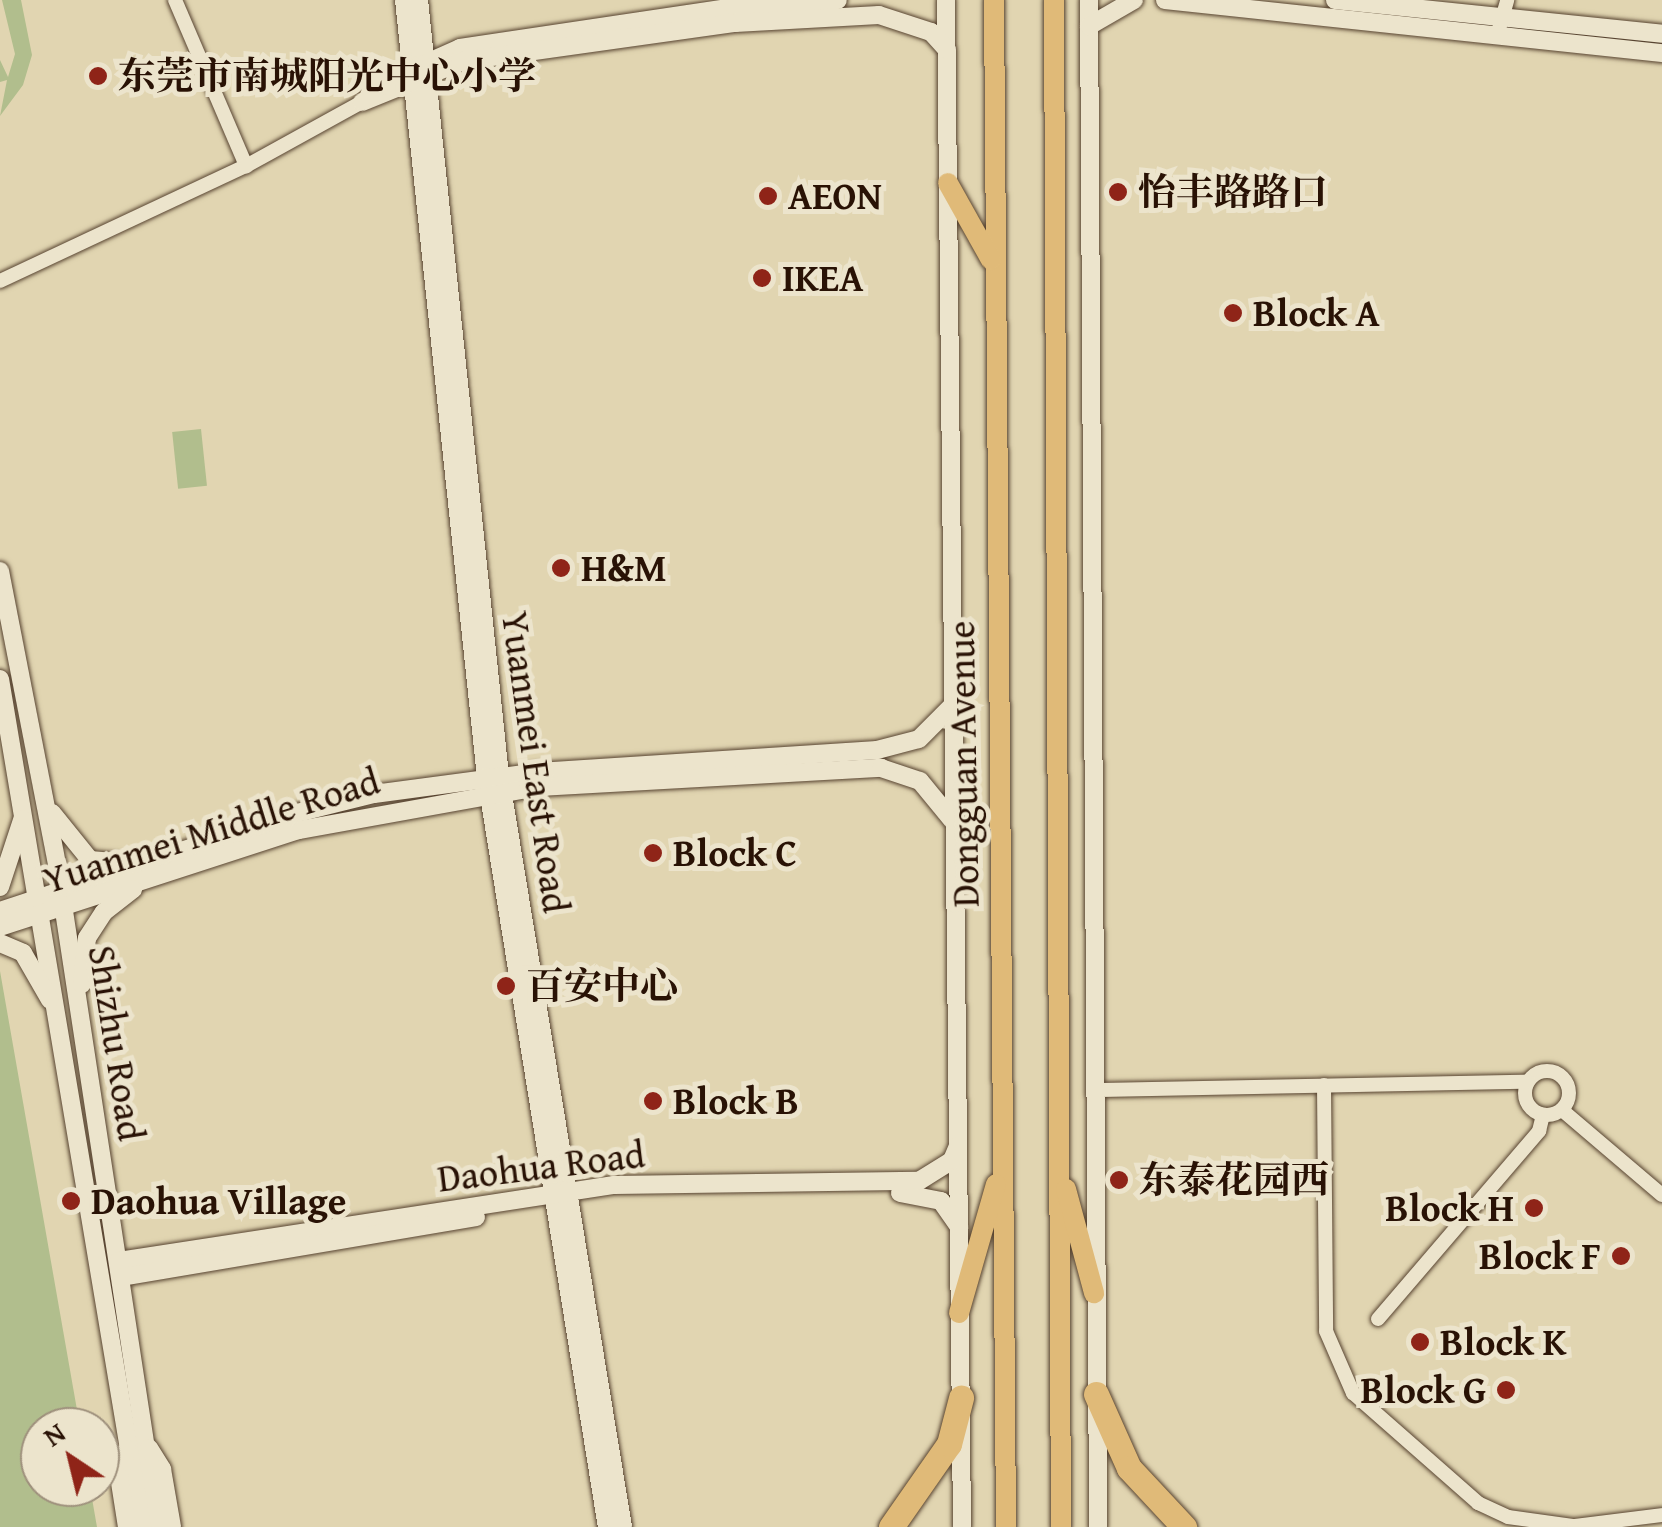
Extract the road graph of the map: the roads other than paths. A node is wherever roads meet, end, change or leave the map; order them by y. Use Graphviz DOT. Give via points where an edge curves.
graph roads {
  1 [pos="175,0"];
  2 [pos="404,0"];
  3 [pos="419,0"];
  4 [pos="838,0"];
  5 [pos="946,0"];
  6 [pos="994,0"];
  7 [pos="1054,0"];
  8 [pos="1089,0"];
  9 [pos="1134,0"];
  10 [pos="1165,0"];
  11 [pos="1334,0"];
  12 [pos="1502,18"];
  13 [pos="1088,26"];
  14 [pos="1662,34"];
  15 [pos="947,50"];
  16 [pos="1662,53"];
  17 [pos="418,73"];
  18 [pos="362,102"];
  19 [pos="246,166"];
  20 [pos="948,184"];
  21 [pos="993,263"];
  22 [pos="0,281"];
  23 [pos="0,571"];
  24 [pos="0,680"];
  25 [pos="953,705"];
  26 [pos="494,785"];
  27 [pos="46,802"];
  28 [pos="24,810"];
  29 [pos="953,826"];
  30 [pos="150,868"];
  31 [pos="0,887"];
  32 [pos="62,899"];
  33 [pos="41,906"];
  34 [pos="0,910"];
  35 [pos="0,928"];
  36 [pos="0,943"];
  37 [pos="80,1014"];
  38 [pos="59,1020"];
  39 [pos="1528,1082"];
  40 [pos="1324,1086"];
  41 [pos="1094,1090"];
  42 [pos="1562,1110"];
  43 [pos="1543,1115"];
  44 [pos="958,1145"];
  45 [pos="1058,1160"];
  46 [pos="1002,1163"];
  47 [pos="1662,1194"];
  48 [pos="561,1198"];
  49 [pos="959,1226"];
  50 [pos="120,1269"];
  51 [pos="1094,1294"];
  52 [pos="959,1314"];
  53 [pos="1378,1319"];
  54 [pos="1096,1394"];
  55 [pos="961,1398"];
  56 [pos="146,1444"];
  57 [pos="127,1448"];
  58 [pos="1662,1515"];
  59 [pos="127,1527"];
  60 [pos="142,1527"];
  61 [pos="158,1527"];
  62 [pos="172,1527"];
  63 [pos="607,1527"];
  64 [pos="623,1527"];
  65 [pos="891,1527"];
  66 [pos="962,1527"];
  67 [pos="1006,1527"];
  68 [pos="1061,1527"];
  69 [pos="1098,1527"];
  70 [pos="1184,1527"];
  1 -- 19 [label="street"];
  2 -- 17 [label="street, Yuanmei East Road"];
  3 -- 17 [label="street, Yuanmei East Road"];
  4 -- 17 [label="street" via="735,8 460,48"];
  5 -- 15 [label="street"];
  6 -- 21 [label="main road, Dongguan Avenue"];
  7 -- 45 [label="main road"];
  8 -- 13 [label="street"];
  9 -- 13 [label="street"];
  10 -- 12 [label="street"];
  11 -- 12 [label="street"];
  12 -- 14 [label="street"];
  12 -- 16 [label="street"];
  13 -- 41 [label="street"];
  15 -- 17 [label="street" via="931,32 879,15 735,23 463,60"];
  15 -- 20 [label="street"];
  17 -- 18 [label="street"];
  17 -- 26 [label="street, Yuanmei East Road"];
  18 -- 19 [label="street"];
  19 -- 22 [label="street"];
  20 -- 21 [label="main road"];
  20 -- 25 [label="street"];
  21 -- 46 [label="main road, Dongguan Avenue"];
  23 -- 27 [label="street, Shizhu Road"];
  24 -- 28 [label="street, Shizhu Road"];
  25 -- 26 [label="street, Yuanmei Middle Road" via="919,739 877,750"];
  25 -- 29 [label="street"];
  26 -- 29 [label="street, Yuanmei Middle Road" via="881,768 928,788"];
  26 -- 30 [label="street, Yuanmei Middle Road" via="293,814"];
  26 -- 48 [label="street, Yuanmei East Road"];
  27 -- 30 [label="street" via="90,860"];
  27 -- 32 [label="street, Shizhu Road"];
  28 -- 31 [label="street"];
  28 -- 33 [label="street, Shizhu Road"];
  29 -- 44 [label="street"];
  30 -- 32 [label="street, Yuanmei Middle Road"];
  30 -- 37 [label="street" via="87,938"];
  32 -- 33 [label="street, Yuanmei Middle Road"];
  32 -- 37 [label="street, Shizhu Road"];
  33 -- 34 [label="street, Yuanmei Middle Road"];
  33 -- 35 [label="street, Yuanmei Middle Road"];
  33 -- 38 [label="street, Shizhu Road"];
  36 -- 38 [label="street" via="23,953"];
  37 -- 50 [label="street, Shizhu Road"];
  38 -- 57 [label="street, Shizhu Road"];
  39 -- 40 [label="street"];
  39 -- 42 [label="street" via="1545,1071 1564,1078 1570,1091"];
  39 -- 43 [label="street" via="1527,1102"];
  40 -- 41 [label="street"];
  40 -- 58 [label="street" via="1326,1331 1352,1394 1478,1503 1508,1517 1557,1526"];
  41 -- 51 [label="street"];
  42 -- 43 [label="street"];
  42 -- 47 [label="street"];
  43 -- 53 [label="street" via="1539,1130"];
  44 -- 48 [label="street, Daohua Road" via="952,1160 919,1182 614,1185"];
  44 -- 49 [label="street"];
  45 -- 51 [label="main road"];
  45 -- 68 [label="main road"];
  46 -- 52 [label="main road"];
  46 -- 67 [label="main road, Dongguan Avenue"];
  48 -- 49 [label="street, Daohua Road" via="923,1193 941,1202"];
  48 -- 50 [label="street, Daohua Road"];
  48 -- 63 [label="street, Yuanmei East Road"];
  48 -- 64 [label="street, Yuanmei East Road"];
  49 -- 52 [label="street"];
  50 -- 56 [label="street, Shizhu Road"];
  51 -- 54 [label="street"];
  52 -- 55 [label="street"];
  54 -- 69 [label="street"];
  54 -- 70 [label="highway" via="1129,1468"];
  55 -- 65 [label="highway" via="936,1469"];
  55 -- 66 [label="street"];
  56 -- 61 [label="street, Shizhu Road"];
  56 -- 62 [label="street" via="162,1470"];
  57 -- 59 [label="street" via="119,1476"];
  57 -- 60 [label="street, Shizhu Road"];
}
